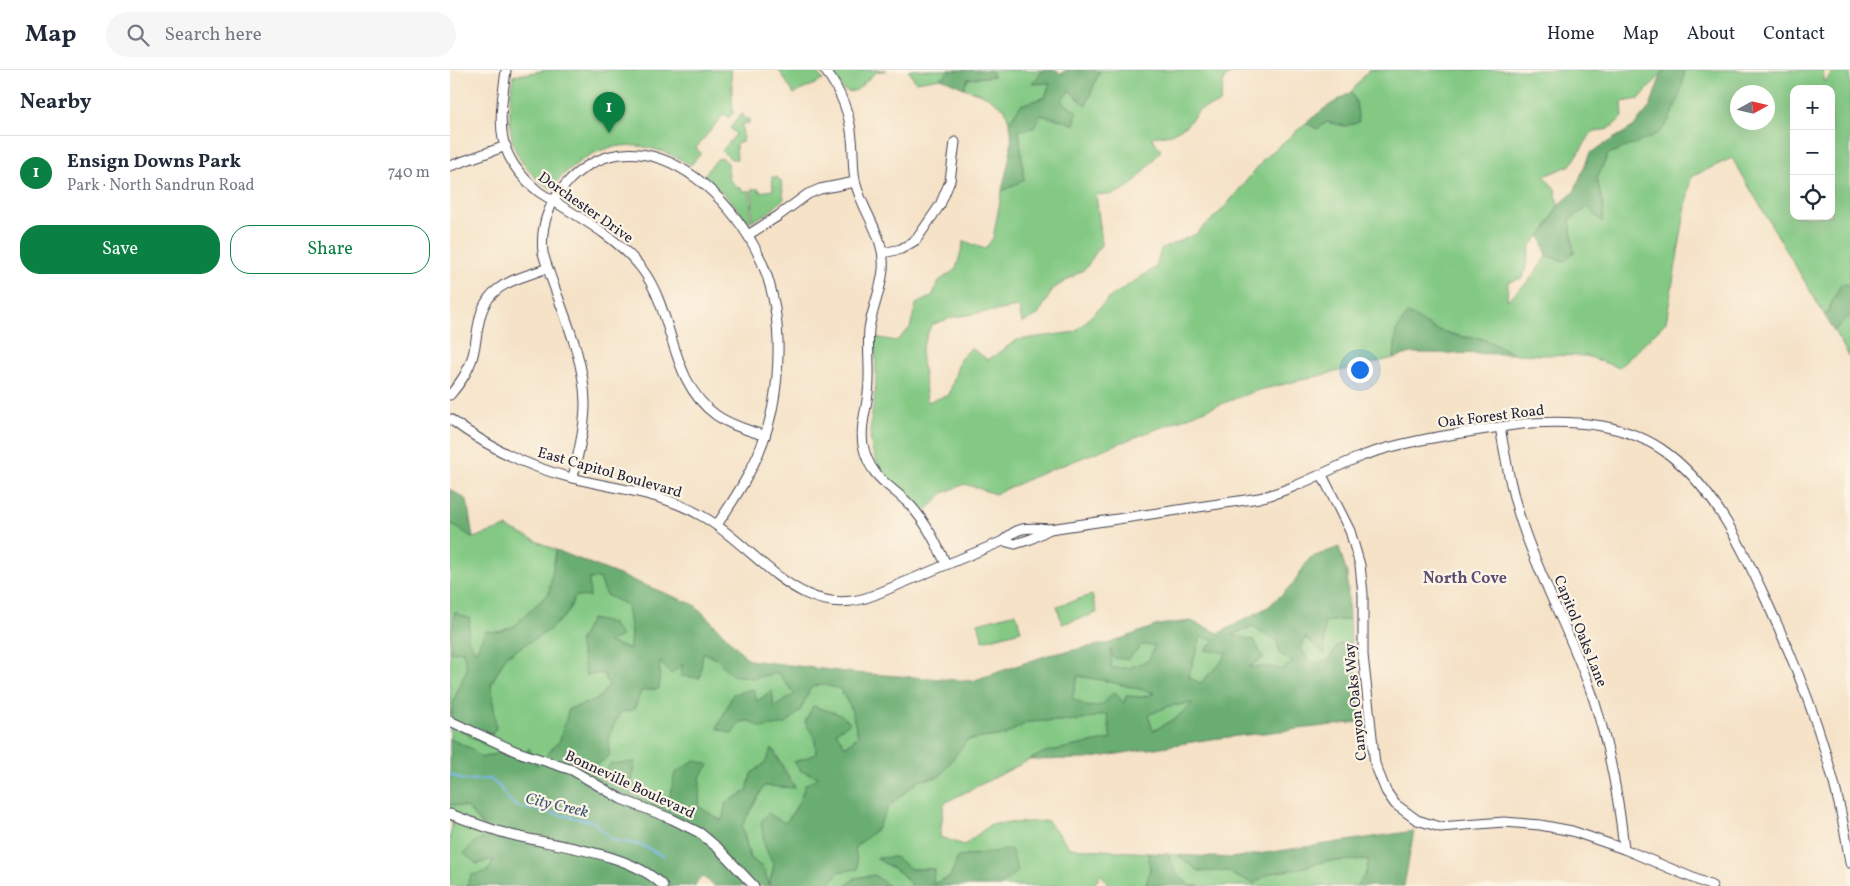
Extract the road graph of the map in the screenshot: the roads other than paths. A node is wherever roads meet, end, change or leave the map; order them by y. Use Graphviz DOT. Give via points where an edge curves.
graph roads {
  1 [pos="506,70"];
  2 [pos="824,70"];
  3 [pos="955,142"];
  4 [pos="506,146"];
  5 [pos="450,166"];
  6 [pos="855,182"];
  7 [pos="553,200"];
  8 [pos="748,235"];
  9 [pos="883,253"];
  10 [pos="547,268"];
  11 [pos="450,395"];
  12 [pos="450,419"];
  13 [pos="1500,428"];
  14 [pos="765,436"];
  15 [pos="1322,475"];
  16 [pos="573,478"];
  17 [pos="717,525"];
  18 [pos="1003,541"];
  19 [pos="946,564"];
  20 [pos="450,721"];
  21 [pos="450,814"];
  22 [pos="1624,849"];
  23 [pos="1850,863"];
  24 [pos="663,886"];
  25 [pos="754,886"];
  26 [pos="1712,886"];
  1 -- 4 [label="street, Dorchester Drive" via="500,123"];
  2 -- 6 [label="street" via="841,98 849,121"];
  3 -- 9 [label="street" via="948,190 924,230 906,247"];
  4 -- 5 [label="street"];
  4 -- 7 [label="street, Dorchester Drive" via="507,154 520,174"];
  6 -- 8 [label="street" via="808,194"];
  6 -- 9 [label="street"];
  7 -- 8 [label="street" via="567,182 595,161 632,153 660,158 684,170 713,192"];
  7 -- 10 [label="street" via="546,215 542,239"];
  7 -- 14 [label="street, Dorchester Drive" via="618,244 643,270 660,302 686,378 699,399 722,419"];
  8 -- 14 [label="street" via="771,288 776,322 776,382"];
  9 -- 19 [label="street" via="883,273 869,328 869,384 863,445 877,476 910,505 930,530"];
  10 -- 11 [label="street" via="508,282 490,296 481,312 469,368"];
  10 -- 16 [label="street" via="583,380 583,431"];
  12 -- 16 [label="street, East Capitol Boulevard" via="504,453"];
  13 -- 15 [label="street, Oak Forest Road" via="1402,443 1360,457"];
  13 -- 22 [label="street, Capitol Oaks Lane" via="1522,524 1579,660 1600,721"];
  13 -- 23 [label="street, Oak Forest Road" via="1549,423 1618,429 1666,452 1694,477 1749,561 1804,685 1832,770"];
  14 -- 17 [label="street" via="749,475"];
  15 -- 18 [label="street, Oak Forest Road" via="1259,498 1050,529 1028,528 1012,532"];
  15 -- 22 [label="street, Canyon Oaks Way" via="1350,531 1360,565 1363,655 1375,764 1395,804 1417,820 1440,827 1496,822 1540,825 1572,831"];
  16 -- 17 [label="street, East Capitol Boulevard" via="655,495"];
  17 -- 19 [label="street, East Capitol Boulevard" via="792,587 809,597 829,602 867,598"];
  18 -- 19 [label="street, East Capitol Boulevard"];
  20 -- 25 [label="street, Bonneville Boulevard" via="572,770 622,799 700,833"];
  21 -- 24 [label="street" via="507,834 624,862"];
  22 -- 26 [label="street, Canyon Oaks Way"];
}
